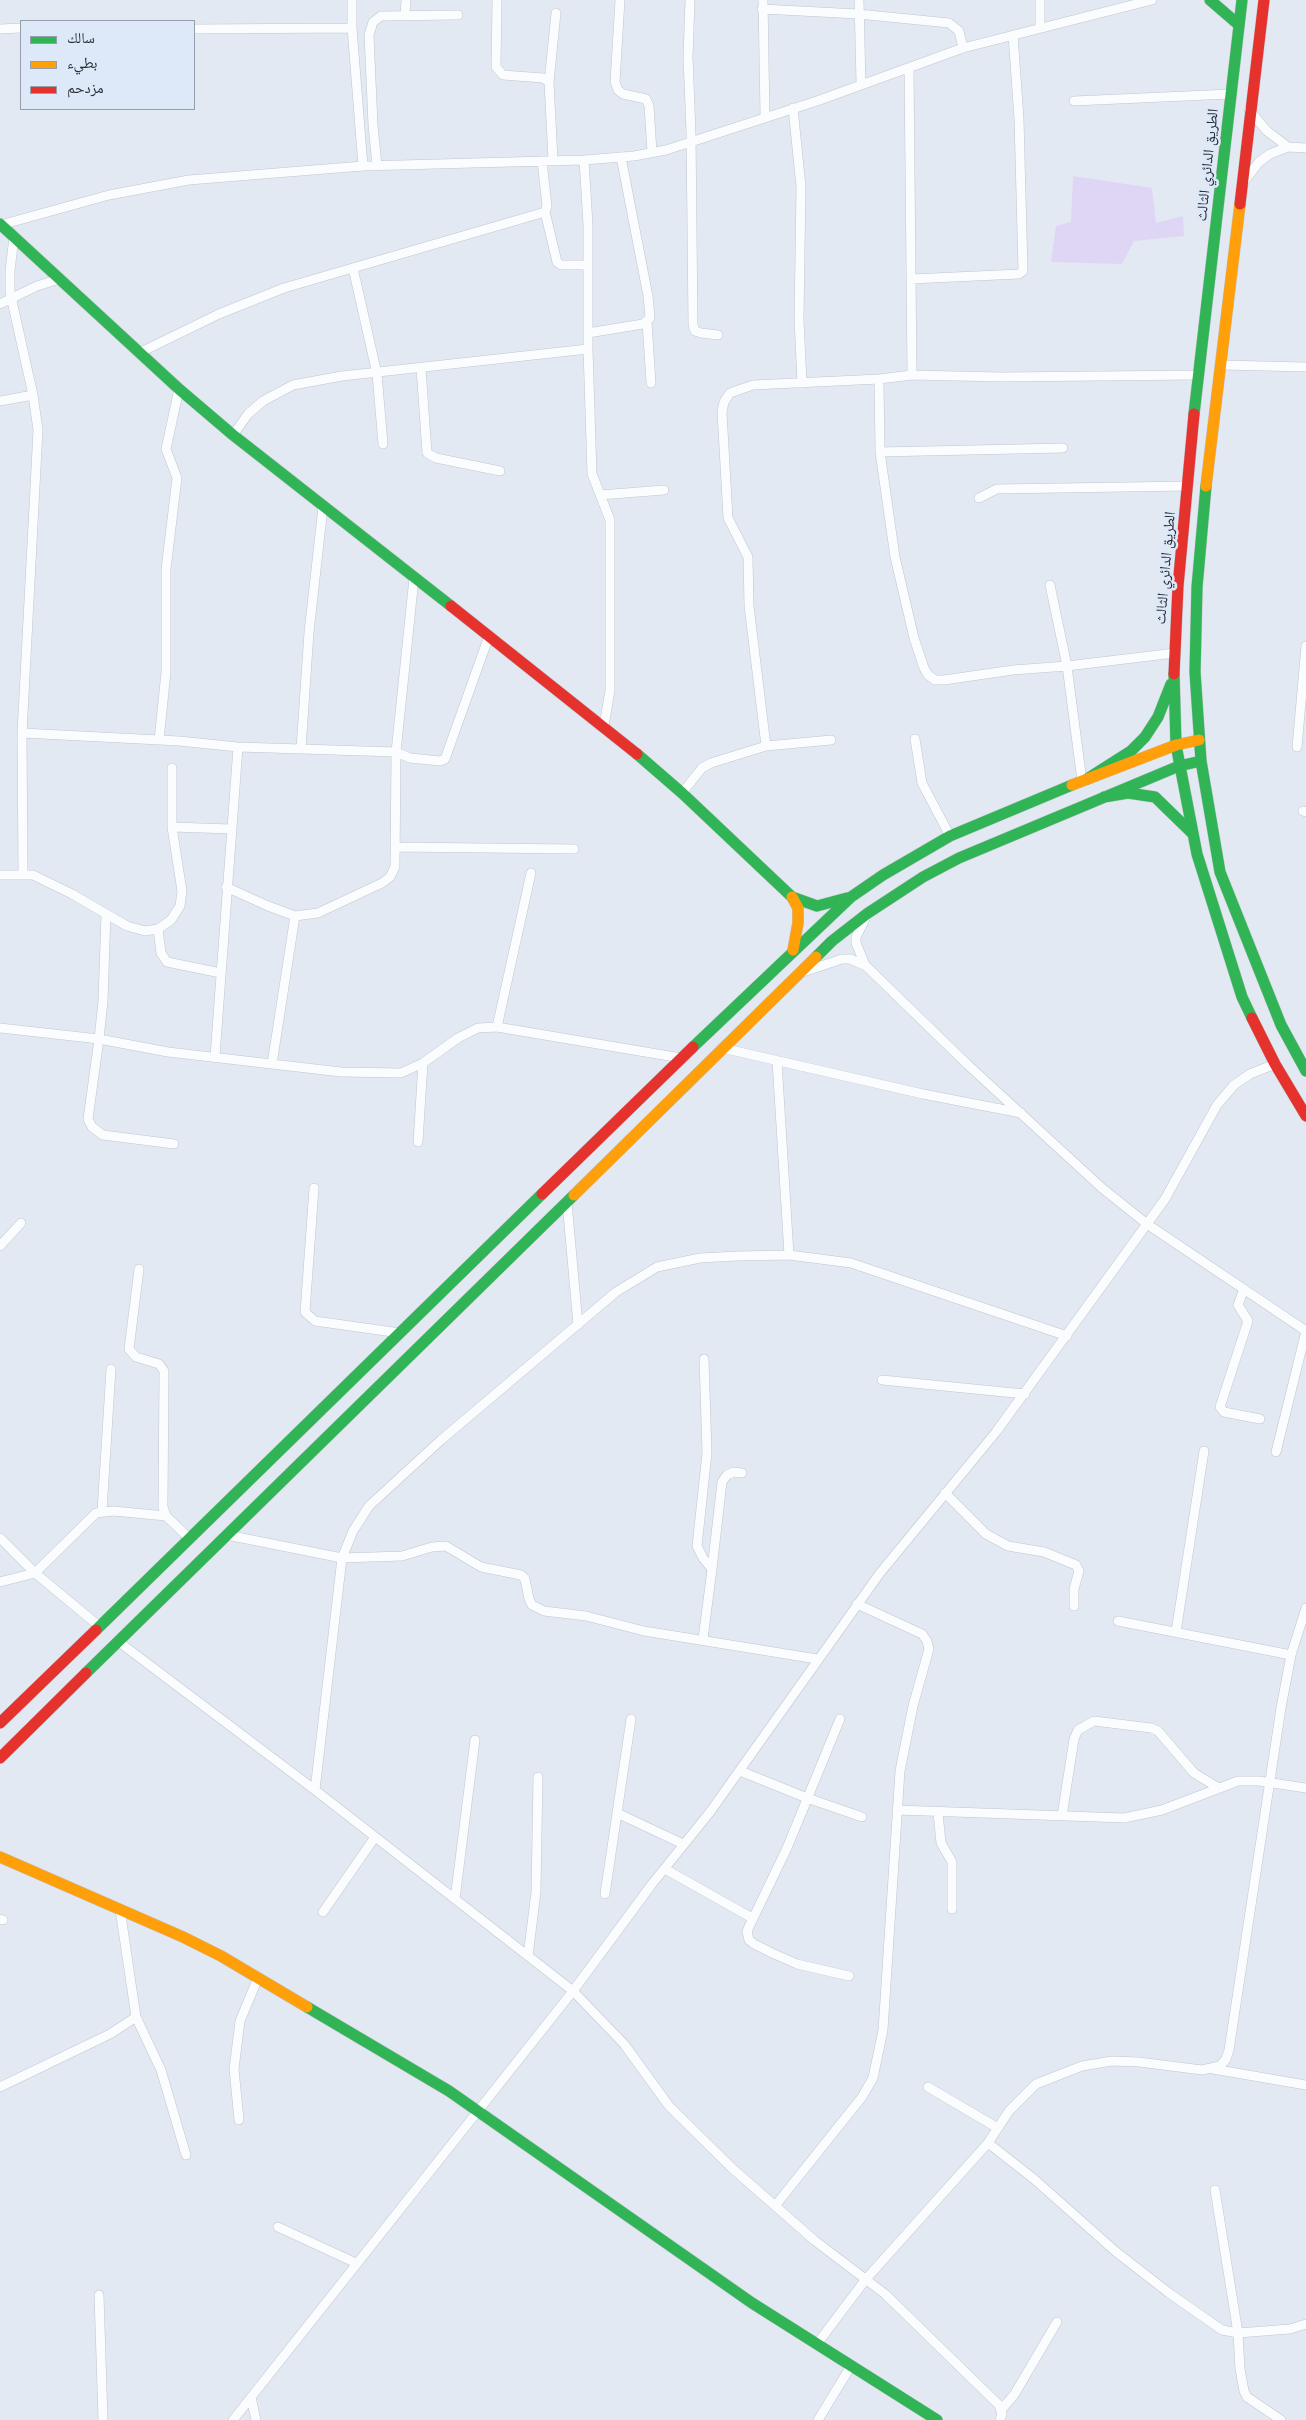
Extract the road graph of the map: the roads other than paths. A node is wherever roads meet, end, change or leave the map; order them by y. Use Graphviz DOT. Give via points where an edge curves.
graph roads {
  1 [pos="352,0"];
  2 [pos="406,0"];
  3 [pos="497,0"];
  4 [pos="620,0"];
  5 [pos="690,0"];
  6 [pos="859,0"];
  7 [pos="1040,0"];
  8 [pos="1152,0"];
  9 [pos="1210,0"];
  10 [pos="1242,0"];
  11 [pos="1264,0"];
  12 [pos="762,4"];
  13 [pos="1123,4"];
  14 [pos="556,13"];
  15 [pos="858,14"];
  16 [pos="406,15"];
  17 [pos="458,15"];
  18 [pos="1239,25"];
  19 [pos="1040,27"];
  20 [pos="20,28"];
  21 [pos="352,28"];
  22 [pos="0,29"];
  23 [pos="195,29"];
  24 [pos="1012,35"];
  25 [pos="963,48"];
  26 [pos="909,68"];
  27 [pos="549,82"];
  28 [pos="861,84"];
  29 [pos="1230,94"];
  30 [pos="1074,101"];
  31 [pos="793,108"];
  32 [pos="1249,110"];
  33 [pos="765,117"];
  34 [pos="691,143"];
  35 [pos="1288,147"];
  36 [pos="1306,148"];
  37 [pos="652,152"];
  38 [pos="621,157"];
  39 [pos="553,160"];
  40 [pos="584,160"];
  41 [pos="542,161"];
  42 [pos="363,166"];
  43 [pos="377,166"];
  44 [pos="1240,186"];
  45 [pos="545,212"];
  46 [pos="0,225"];
  47 [pos="14,237"];
  48 [pos="587,264"];
  49 [pos="353,268"];
  50 [pos="59,279"];
  51 [pos="911,279"];
  52 [pos="12,299"];
  53 [pos="0,304"];
  54 [pos="647,322"];
  55 [pos="588,334"];
  56 [pos="718,335"];
  57 [pos="588,349"];
  58 [pos="139,352"];
  59 [pos="1222,365"];
  60 [pos="1306,367"];
  61 [pos="421,368"];
  62 [pos="378,374"];
  63 [pos="912,375"];
  64 [pos="1197,376"];
  65 [pos="878,379"];
  66 [pos="651,383"];
  67 [pos="802,383"];
  68 [pos="179,389"];
  69 [pos="33,395"];
  70 [pos="0,401"];
  71 [pos="233,435"];
  72 [pos="383,444"];
  73 [pos="1063,448"];
  74 [pos="880,452"];
  75 [pos="500,471"];
  76 [pos="1188,486"];
  77 [pos="664,490"];
  78 [pos="600,495"];
  79 [pos="979,498"];
  80 [pos="323,507"];
  81 [pos="414,578"];
  82 [pos="1050,585"];
  83 [pos="489,636"];
  84 [pos="1306,646"];
  85 [pos="1175,653"];
  86 [pos="1067,666"];
  87 [pos="1174,677"];
  88 [pos="604,726"];
  89 [pos="22,733"];
  90 [pos="915,739"];
  91 [pos="159,740"];
  92 [pos="831,740"];
  93 [pos="1199,740"];
  94 [pos="1176,745"];
  95 [pos="766,746"];
  96 [pos="238,747"];
  97 [pos="1297,747"];
  98 [pos="301,749"];
  99 [pos="396,752"];
  100 [pos="1201,761"];
  101 [pos="1179,766"];
  102 [pos="172,768"];
  103 [pos="1084,780"];
  104 [pos="682,793"];
  105 [pos="1104,797"];
  106 [pos="172,827"];
  107 [pos="231,829"];
  108 [pos="1192,833"];
  109 [pos="950,836"];
  110 [pos="395,847"];
  111 [pos="574,849"];
  112 [pos="530,873"];
  113 [pos="23,874"];
  114 [pos="0,875"];
  115 [pos="226,887"];
  116 [pos="792,897"];
  117 [pos="851,897"];
  118 [pos="868,913"];
  119 [pos="106,914"];
  120 [pos="295,916"];
  121 [pos="158,929"];
  122 [pos="793,950"];
  123 [pos="864,965"];
  124 [pos="221,973"];
  125 [pos="795,976"];
  126 [pos="497,1027"];
  127 [pos="0,1028"];
  128 [pos="99,1039"];
  129 [pos="722,1048"];
  130 [pos="215,1056"];
  131 [pos="681,1058"];
  132 [pos="777,1061"];
  133 [pos="272,1064"];
  134 [pos="423,1064"];
  135 [pos="1275,1064"];
  136 [pos="1306,1071"];
  137 [pos="1021,1113"];
  138 [pos="1306,1116"];
  139 [pos="418,1142"];
  140 [pos="174,1144"];
  141 [pos="314,1188"];
  142 [pos="568,1202"];
  143 [pos="21,1222"];
  144 [pos="1147,1224"];
  145 [pos="0,1246"];
  146 [pos="789,1255"];
  147 [pos="468,1267"];
  148 [pos="138,1270"];
  149 [pos="485,1282"];
  150 [pos="1244,1289"];
  151 [pos="578,1325"];
  152 [pos="1306,1331"];
  153 [pos="400,1333"];
  154 [pos="1067,1336"];
  155 [pos="704,1359"];
  156 [pos="111,1369"];
  157 [pos="882,1380"];
  158 [pos="1025,1394"];
  159 [pos="1260,1419"];
  160 [pos="1204,1451"];
  161 [pos="1276,1452"];
  162 [pos="742,1473"];
  163 [pos="946,1493"];
  164 [pos="102,1511"];
  165 [pos="166,1516"];
  166 [pos="227,1535"];
  167 [pos="0,1538"];
  168 [pos="189,1538"];
  169 [pos="342,1558"];
  170 [pos="712,1569"];
  171 [pos="35,1573"];
  172 [pos="0,1582"];
  173 [pos="858,1604"];
  174 [pos="1074,1606"];
  175 [pos="1306,1608"];
  176 [pos="1118,1621"];
  177 [pos="99,1626"];
  178 [pos="1176,1632"];
  179 [pos="703,1639"];
  180 [pos="119,1642"];
  181 [pos="1291,1654"];
  182 [pos="818,1659"];
  183 [pos="631,1718"];
  184 [pos="840,1719"];
  185 [pos="0,1723"];
  186 [pos="475,1740"];
  187 [pos="0,1758"];
  188 [pos="740,1771"];
  189 [pos="538,1777"];
  190 [pos="1270,1782"];
  191 [pos="1217,1787"];
  192 [pos="1306,1788"];
  193 [pos="315,1790"];
  194 [pos="807,1798"];
  195 [pos="897,1810"];
  196 [pos="617,1813"];
  197 [pos="938,1814"];
  198 [pos="1062,1816"];
  199 [pos="862,1817"];
  200 [pos="375,1837"];
  201 [pos="683,1844"];
  202 [pos="0,1857"];
  203 [pos="665,1869"];
  204 [pos="605,1894"];
  205 [pos="455,1899"];
  206 [pos="120,1909"];
  207 [pos="952,1909"];
  208 [pos="323,1912"];
  209 [pos="752,1918"];
  210 [pos="528,1956"];
  211 [pos="850,1976"];
  212 [pos="258,1978"];
  213 [pos="572,1991"];
  214 [pos="136,2017"];
  215 [pos="1212,2069"];
  216 [pos="1306,2085"];
  217 [pos="0,2086"];
  218 [pos="928,2087"];
  219 [pos="478,2113"];
  220 [pos="239,2120"];
  221 [pos="996,2127"];
  222 [pos="988,2142"];
  223 [pos="186,2155"];
  224 [pos="1215,2190"];
  225 [pos="776,2206"];
  226 [pos="278,2227"];
  227 [pos="356,2263"];
  228 [pos="866,2279"];
  229 [pos="99,2296"];
  230 [pos="1057,2322"];
  231 [pos="1306,2324"];
  232 [pos="1238,2333"];
  233 [pos="817,2344"];
  234 [pos="851,2366"];
  235 [pos="251,2397"];
  236 [pos="1001,2410"];
  237 [pos="103,2420"];
  238 [pos="233,2420"];
  239 [pos="256,2420"];
  240 [pos="818,2420"];
  241 [pos="937,2420"];
  242 [pos="1000,2420"];
  243 [pos="1281,2420"];
  1 -- 21 [label="street"];
  2 -- 16 [label="street"];
  3 -- 27 [label="street" via="498,70 503,75 543,78"];
  4 -- 37 [label="street" via="615,82 623,94 646,99"];
  5 -- 34 [label="street"];
  6 -- 15 [label="street"];
  7 -- 19 [label="street"];
  8 -- 13 [label="street"];
  9 -- 18 [label="main road"];
  10 -- 18 [label="main road, الطريق الدائري الثالث"];
  11 -- 32 [label="main road"];
  12 -- 15 [label="street"];
  12 -- 33 [label="street"];
  13 -- 19 [label="street"];
  14 -- 27 [label="street"];
  15 -- 25 [label="street" via="949,24 959,31"];
  15 -- 28 [label="street"];
  16 -- 17 [label="street"];
  16 -- 43 [label="street" via="378,17 370,31"];
  18 -- 29 [label="main road, الطريق الدائري الثالث"];
  19 -- 24 [label="street"];
  20 -- 22 [label="street"];
  21 -- 23 [label="street"];
  21 -- 42 [label="street"];
  24 -- 25 [label="street"];
  24 -- 51 [label="street" via="1019,119 1023,271"];
  25 -- 26 [label="street"];
  26 -- 28 [label="street"];
  26 -- 51 [label="street"];
  27 -- 39 [label="street"];
  28 -- 31 [label="street"];
  29 -- 30 [label="street"];
  29 -- 64 [label="main road, الطريق الدائري الثالث" via="1214,254"];
  31 -- 33 [label="street"];
  31 -- 67 [label="street" via="801,187 799,320"];
  32 -- 35 [label="street"];
  32 -- 44 [label="main road"];
  33 -- 34 [label="street"];
  34 -- 37 [label="street"];
  34 -- 56 [label="street" via="693,325 701,333"];
  35 -- 36 [label="street"];
  35 -- 44 [label="street" via="1259,162"];
  37 -- 38 [label="street"];
  38 -- 40 [label="street"];
  38 -- 54 [label="street" via="651,313"];
  39 -- 40 [label="street"];
  39 -- 41 [label="street"];
  40 -- 48 [label="street"];
  41 -- 43 [label="street"];
  41 -- 45 [label="street"];
  42 -- 43 [label="street"];
  42 -- 46 [label="street" via="189,180 109,195"];
  44 -- 59 [label="main road"];
  45 -- 48 [label="street" via="557,262"];
  45 -- 49 [label="street"];
  46 -- 47 [label="main road"];
  47 -- 50 [label="main road"];
  47 -- 52 [label="street" via="10,271"];
  48 -- 55 [label="street"];
  49 -- 58 [label="street" via="243,304"];
  49 -- 62 [label="street"];
  50 -- 52 [label="street" via="36,286"];
  50 -- 58 [label="main road"];
  51 -- 63 [label="street"];
  52 -- 53 [label="street"];
  52 -- 69 [label="street"];
  54 -- 55 [label="street"];
  54 -- 66 [label="street"];
  55 -- 57 [label="street"];
  57 -- 61 [label="street"];
  57 -- 78 [label="street" via="592,474"];
  58 -- 68 [label="main road"];
  59 -- 60 [label="street"];
  59 -- 93 [label="main road" via="1206,483 1197,587 1195,672"];
  61 -- 62 [label="street"];
  61 -- 75 [label="street" via="427,453 436,458"];
  62 -- 71 [label="street" via="342,376 293,385 248,414"];
  62 -- 72 [label="street"];
  63 -- 64 [label="street"];
  63 -- 65 [label="street"];
  64 -- 76 [label="main road, الطريق الدائري الثالث"];
  65 -- 67 [label="street"];
  65 -- 74 [label="street"];
  67 -- 95 [label="street" via="740,388 730,393 722,412 728,518 748,557 749,606"];
  68 -- 71 [label="main road"];
  68 -- 91 [label="street" via="166,449 177,478 166,569 166,672"];
  69 -- 70 [label="street"];
  69 -- 89 [label="street" via="38,430"];
  71 -- 80 [label="main road"];
  73 -- 74 [label="street"];
  74 -- 86 [label="street" via="895,557 914,638 928,675 935,680 944,680"];
  76 -- 79 [label="street" via="997,489"];
  76 -- 85 [label="main road, الطريق الدائري الثالث"];
  77 -- 78 [label="street"];
  78 -- 88 [label="street" via="610,520 610,690"];
  80 -- 81 [label="main road"];
  80 -- 98 [label="street" via="309,632"];
  81 -- 83 [label="main road"];
  81 -- 99 [label="street"];
  82 -- 86 [label="street"];
  83 -- 88 [label="main road"];
  83 -- 99 [label="street" via="445,759 410,758"];
  84 -- 97 [label="street"];
  85 -- 86 [label="street"];
  85 -- 87 [label="main road, الطريق الدائري الثالث"];
  86 -- 103 [label="street"];
  87 -- 94 [label="main road, الطريق الدائري الثالث"];
  87 -- 103 [label="main road" via="1161,711 1145,737 1126,755"];
  88 -- 104 [label="main road"];
  89 -- 91 [label="street"];
  89 -- 113 [label="street"];
  90 -- 109 [label="street" via="922,783"];
  91 -- 96 [label="street"];
  92 -- 95 [label="street"];
  93 -- 94 [label="main road"];
  93 -- 100 [label="main road"];
  94 -- 101 [label="main road, الطريق الدائري الثالث"];
  94 -- 103 [label="main road"];
  95 -- 104 [label="street" via="702,768"];
  96 -- 98 [label="street"];
  96 -- 107 [label="street"];
  98 -- 99 [label="street"];
  99 -- 110 [label="street"];
  100 -- 101 [label="main road"];
  100 -- 136 [label="main road" via="1220,872 1281,1025"];
  101 -- 105 [label="main road"];
  101 -- 108 [label="main road, الطريق الدائري الثالث"];
  102 -- 106 [label="street"];
  103 -- 109 [label="main road"];
  104 -- 116 [label="main road"];
  105 -- 108 [label="main road" via="1128,793 1155,797"];
  105 -- 118 [label="main road" via="960,858 923,877"];
  106 -- 107 [label="street"];
  106 -- 121 [label="street" via="182,891 180,906 171,920"];
  107 -- 115 [label="street"];
  108 -- 135 [label="main road, الطريق الدائري الثالث" via="1242,997"];
  109 -- 117 [label="main road"];
  110 -- 111 [label="street"];
  110 -- 120 [label="street" via="395,867 382,883 318,913"];
  112 -- 126 [label="street"];
  113 -- 114 [label="street"];
  113 -- 119 [label="street" via="50,882"];
  115 -- 120 [label="street"];
  115 -- 124 [label="street"];
  116 -- 117 [label="main road" via="817,906"];
  116 -- 122 [label="main road" via="798,908"];
  117 -- 122 [label="main road"];
  118 -- 123 [label="street" via="856,937"];
  118 -- 125 [label="main road"];
  119 -- 121 [label="street" via="145,932"];
  119 -- 128 [label="street"];
  120 -- 133 [label="street"];
  121 -- 124 [label="street" via="161,953 167,962"];
  122 -- 131 [label="main road"];
  123 -- 125 [label="street" via="850,959 837,959"];
  123 -- 137 [label="street"];
  124 -- 130 [label="street"];
  125 -- 129 [label="main road"];
  126 -- 131 [label="street"];
  126 -- 134 [label="street" via="478,1028 458,1038"];
  127 -- 128 [label="street"];
  128 -- 130 [label="street" via="168,1052"];
  128 -- 140 [label="street" via="88,1119 92,1127 103,1135"];
  129 -- 132 [label="street"];
  129 -- 142 [label="main road"];
  130 -- 133 [label="street"];
  131 -- 147 [label="main road"];
  132 -- 137 [label="street"];
  132 -- 146 [label="street"];
  133 -- 134 [label="street" via="341,1072 401,1072"];
  134 -- 139 [label="street"];
  135 -- 138 [label="main road, الطريق الدائري الثالث"];
  135 -- 144 [label="street" via="1234,1085 1217,1105 1165,1199"];
  137 -- 144 [label="street" via="1095,1182"];
  141 -- 153 [label="street" via="306,1312 315,1321"];
  142 -- 149 [label="main road"];
  142 -- 151 [label="street"];
  143 -- 145 [label="street"];
  144 -- 150 [label="street"];
  144 -- 154 [label="street"];
  146 -- 151 [label="street" via="700,1258 657,1267 616,1292"];
  146 -- 154 [label="street" via="851,1262"];
  147 -- 149 [label="main road"];
  147 -- 153 [label="main road"];
  148 -- 165 [label="street" via="129,1349 136,1357 159,1364 164,1371 163,1497"];
  149 -- 166 [label="main road"];
  150 -- 152 [label="street"];
  150 -- 159 [label="street" via="1238,1305 1248,1321 1220,1407 1224,1412"];
  151 -- 169 [label="street" via="440,1440 369,1506 353,1531"];
  152 -- 161 [label="street"];
  153 -- 168 [label="main road"];
  154 -- 158 [label="street"];
  155 -- 170 [label="street" via="708,1453 697,1546"];
  156 -- 164 [label="street"];
  157 -- 158 [label="street"];
  158 -- 163 [label="street"];
  160 -- 178 [label="street"];
  162 -- 170 [label="street" via="727,1475 722,1482"];
  163 -- 173 [label="street"];
  163 -- 174 [label="street" via="986,1534 1008,1546 1044,1552 1076,1565 1079,1571"];
  164 -- 165 [label="street"];
  164 -- 171 [label="street" via="89,1518"];
  165 -- 168 [label="street"];
  166 -- 169 [label="street"];
  166 -- 180 [label="main road"];
  167 -- 171 [label="street"];
  168 -- 177 [label="main road"];
  169 -- 179 [label="street" via="402,1556 446,1546 482,1567 521,1574 525,1579 528,1599 544,1611"];
  169 -- 193 [label="street"];
  170 -- 179 [label="street"];
  171 -- 172 [label="street"];
  171 -- 177 [label="street"];
  173 -- 182 [label="street"];
  173 -- 195 [label="street" via="922,1634 929,1650 913,1706 900,1771"];
  175 -- 181 [label="street"];
  176 -- 178 [label="street"];
  177 -- 185 [label="main road"];
  178 -- 181 [label="street"];
  179 -- 182 [label="street"];
  180 -- 187 [label="main road"];
  180 -- 193 [label="street"];
  181 -- 190 [label="street"];
  182 -- 188 [label="street"];
  183 -- 196 [label="street"];
  184 -- 194 [label="street"];
  186 -- 205 [label="street"];
  188 -- 194 [label="street"];
  188 -- 201 [label="street"];
  189 -- 210 [label="street" via="536,1892"];
  190 -- 191 [label="street" via="1238,1780"];
  190 -- 192 [label="street"];
  190 -- 215 [label="street" via="1229,2050 1220,2066"];
  191 -- 198 [label="street" via="1144,1815 1124,1818"];
  191 -- 198 [label="street" via="1194,1773 1158,1731 1094,1721 1078,1730 1074,1738"];
  193 -- 200 [label="street"];
  194 -- 199 [label="street"];
  194 -- 209 [label="street"];
  195 -- 197 [label="street"];
  195 -- 225 [label="street" via="886,1995 873,2078 862,2097"];
  196 -- 201 [label="street"];
  196 -- 204 [label="street"];
  197 -- 198 [label="street"];
  197 -- 207 [label="street" via="941,1843 952,1862"];
  200 -- 205 [label="street"];
  200 -- 208 [label="street"];
  201 -- 203 [label="street"];
  202 -- 206 [label="main road"];
  203 -- 209 [label="street"];
  203 -- 213 [label="street"];
  205 -- 210 [label="street"];
  206 -- 212 [label="main road" via="198,1944"];
  206 -- 214 [label="street"];
  209 -- 211 [label="street" via="747,1935 754,1944 797,1964"];
  210 -- 213 [label="street"];
  212 -- 219 [label="main road" via="449,2091"];
  212 -- 220 [label="street" via="240,2021 234,2068"];
  213 -- 219 [label="street"];
  213 -- 225 [label="street" via="624,2044 669,2106"];
  214 -- 217 [label="street" via="110,2034"];
  214 -- 223 [label="street" via="161,2070"];
  215 -- 216 [label="street"];
  215 -- 221 [label="street" via="1112,2061 1082,2066 1036,2084"];
  218 -- 221 [label="street"];
  219 -- 227 [label="street"];
  219 -- 233 [label="main road" via="744,2298"];
  221 -- 222 [label="street"];
  222 -- 228 [label="street"];
  222 -- 232 [label="street" via="1169,2293 1222,2330"];
  224 -- 232 [label="street"];
  225 -- 228 [label="street"];
  226 -- 227 [label="street"];
  227 -- 235 [label="street"];
  228 -- 233 [label="street"];
  228 -- 236 [label="street"];
  229 -- 237 [label="street"];
  230 -- 236 [label="street" via="1014,2395"];
  231 -- 232 [label="street" via="1290,2329"];
  232 -- 243 [label="street" via="1244,2391"];
  233 -- 234 [label="main road"];
  234 -- 240 [label="street"];
  234 -- 241 [label="main road"];
  235 -- 238 [label="street"];
  235 -- 239 [label="street"];
  236 -- 242 [label="street"];
}
